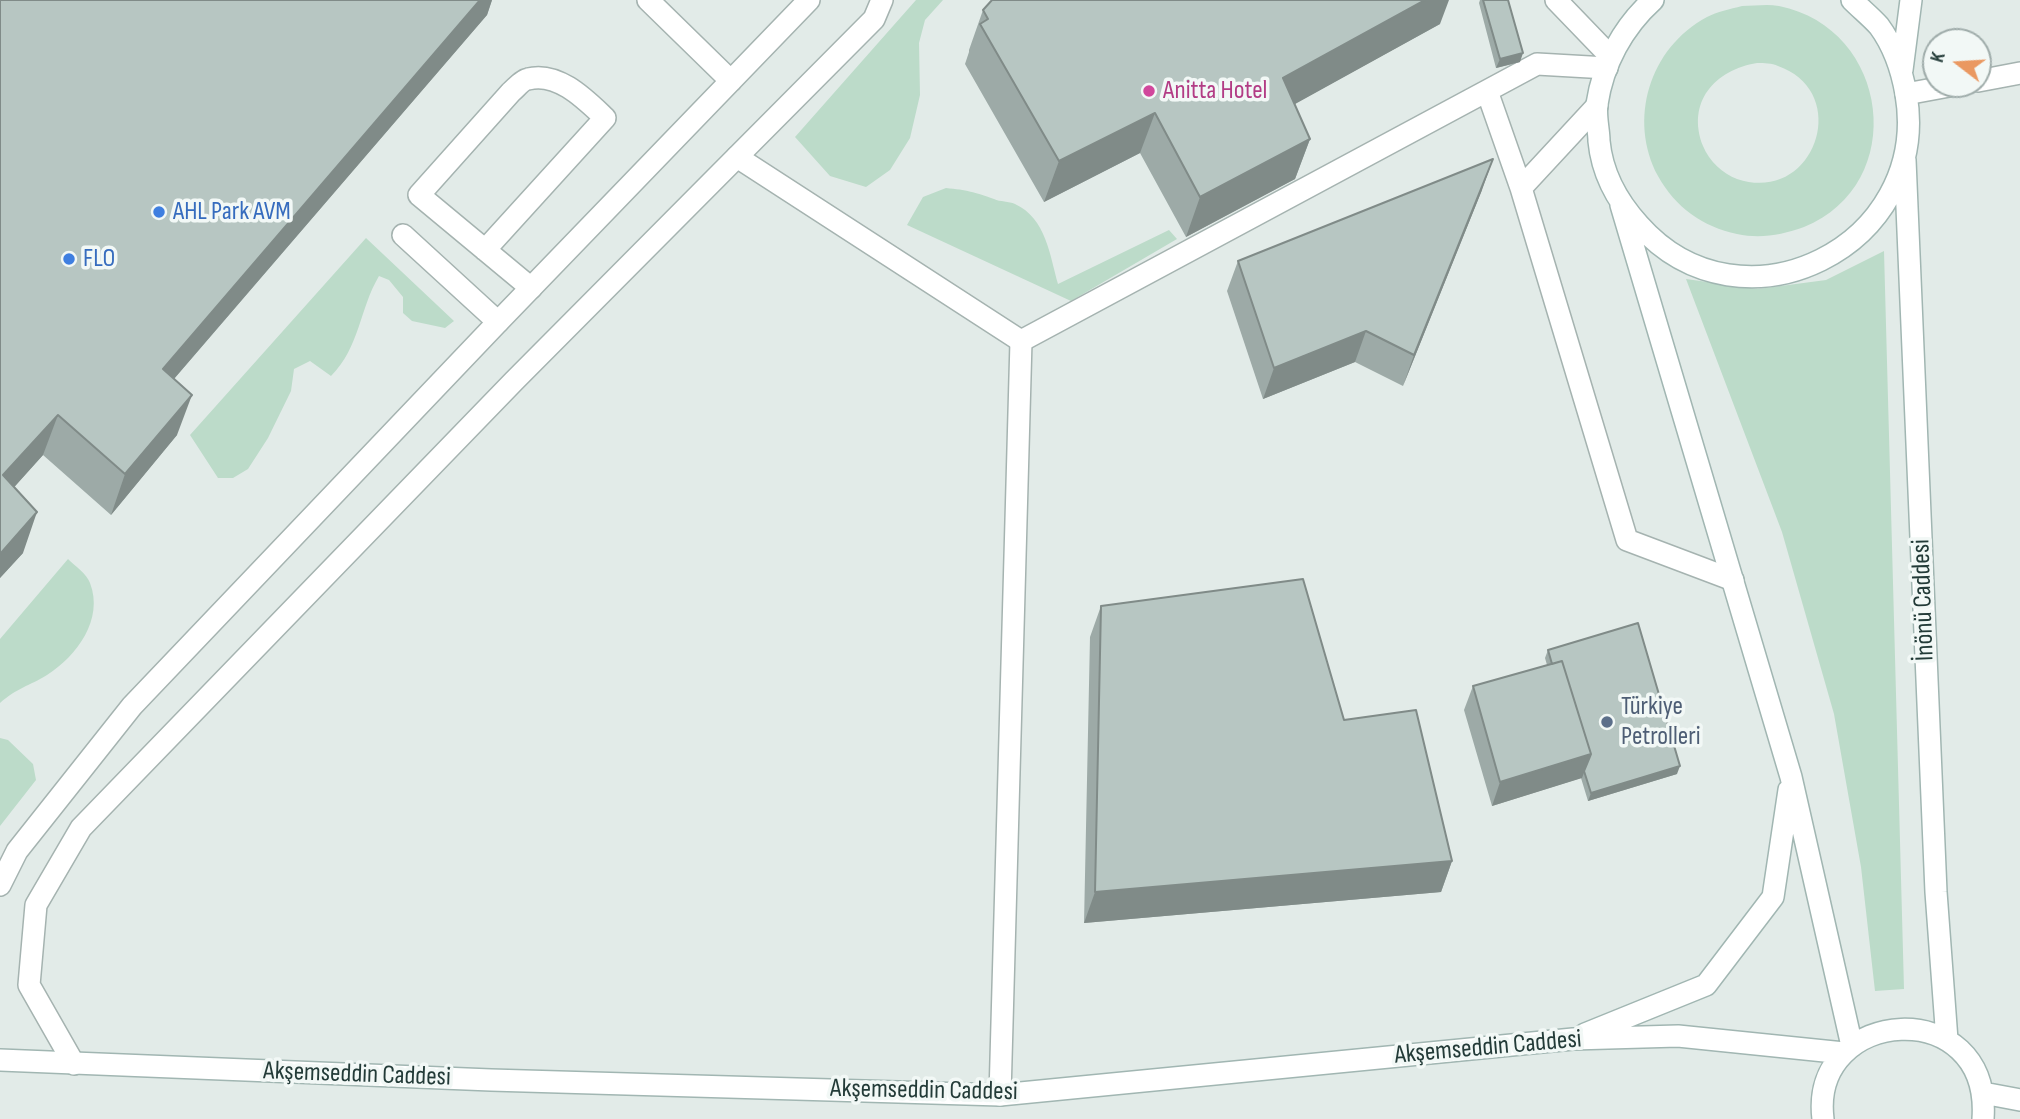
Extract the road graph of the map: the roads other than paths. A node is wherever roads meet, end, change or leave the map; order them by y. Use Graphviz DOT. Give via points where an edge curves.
graph roads {
  1 [pos="648,0"];
  2 [pos="809,0"];
  3 [pos="882,0"];
  4 [pos="1556,0"];
  5 [pos="1852,0"];
  6 [pos="1911,0"];
  7 [pos="1643,4"];
  8 [pos="1608,62"];
  9 [pos="1902,70"];
  10 [pos="2020,73"];
  11 [pos="1992,78"];
  12 [pos="731,81"];
  13 [pos="1487,91"];
  14 [pos="1922,91"];
  15 [pos="1906,94"];
  16 [pos="1597,106"];
  17 [pos="737,157"];
  18 [pos="1905,160"];
  19 [pos="1521,188"];
  20 [pos="1621,205"];
  21 [pos="403,234"];
  22 [pos="485,250"];
  23 [pos="531,288"];
  24 [pos="498,322"];
  25 [pos="1021,341"];
  26 [pos="1732,580"];
  27 [pos="1791,777"];
  28 [pos="0,885"];
  29 [pos="1573,1039"];
  30 [pos="1947,1040"];
  31 [pos="1848,1049"];
  32 [pos="0,1060"];
  33 [pos="74,1064"];
  34 [pos="1983,1093"];
  35 [pos="1000,1095"];
  36 [pos="2020,1100"];
  37 [pos="1823,1119"];
  38 [pos="1983,1119"];
  1 -- 12 [label="main road"];
  2 -- 12 [label="main road"];
  3 -- 17 [label="main road" via="874,19"];
  4 -- 8 [label="main road"];
  5 -- 9 [label="main road" via="1880,27"];
  6 -- 9 [label="main road"];
  7 -- 8 [label="main road"];
  8 -- 13 [label="main road" via="1537,64"];
  8 -- 16 [label="main road"];
  9 -- 15 [label="main road"];
  10 -- 11 [label="main road"];
  12 -- 23 [label="main road"];
  13 -- 19 [label="main road"];
  13 -- 25 [label="main road"];
  14 -- 15 [label="main road"];
  15 -- 18 [label="main road" via="1910,116"];
  16 -- 19 [label="main road"];
  16 -- 20 [label="main road" via="1601,157"];
  17 -- 25 [label="main road"];
  17 -- 33 [label="main road" via="81,828 36,905 29,985"];
  18 -- 20 [label="main road" via="1884,208 1848,245 1802,270 1777,274 1751,277 1701,269 1655,244"];
  18 -- 30 [label="main road, İnönü Caddesi" via="1936,892"];
  19 -- 26 [label="main road" via="1627,540"];
  20 -- 26 [label="main road"];
  21 -- 24 [label="main road"];
  22 -- 22 [label="main road" via="419,195 527,79 550,79 569,87 604,118"];
  22 -- 23 [label="main road"];
  23 -- 24 [label="main road"];
  24 -- 28 [label="main road" via="132,706 17,851"];
  25 -- 35 [label="main road"];
  26 -- 27 [label="main road"];
  27 -- 29 [label="main road" via="1773,897 1706,985"];
  27 -- 31 [label="main road"];
  29 -- 31 [label="main road, Akşemseddin Caddesi" via="1678,1036"];
  29 -- 35 [label="main road, Akşemseddin Caddesi"];
  30 -- 31 [label="main road" via="1927,1031 1882,1030"];
  30 -- 34 [label="main road" via="1975,1070"];
  31 -- 37 [label="main road" via="1831,1071"];
  32 -- 33 [label="main road, Akşemseddin Caddesi"];
  33 -- 35 [label="main road, Akşemseddin Caddesi"];
  34 -- 36 [label="main road"];
  34 -- 38 [label="main road"];
}
